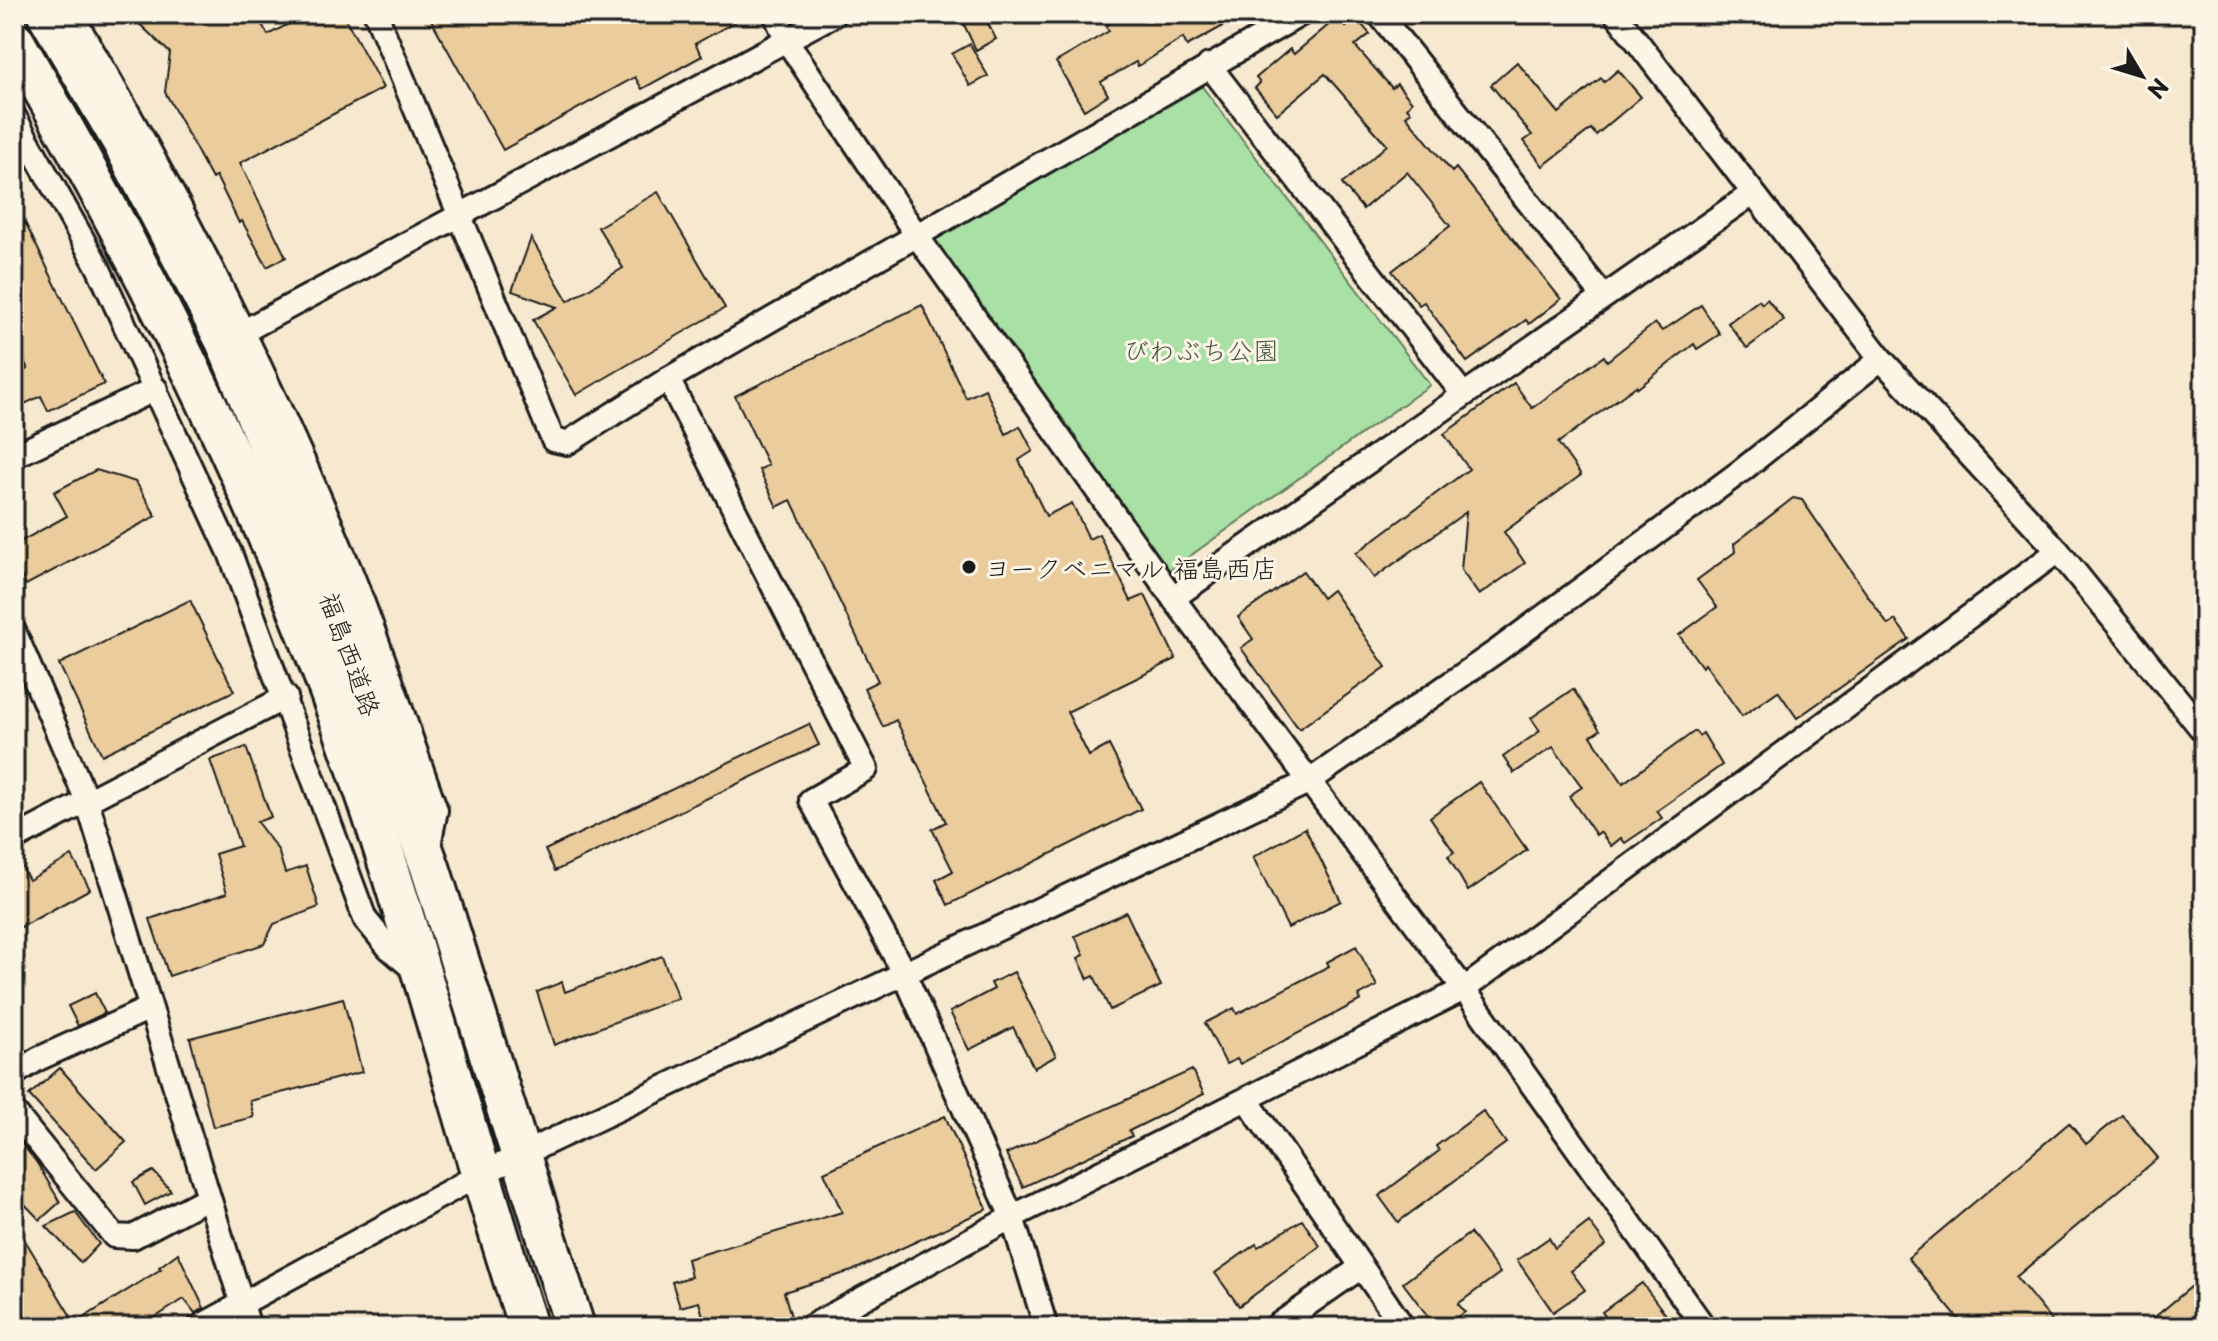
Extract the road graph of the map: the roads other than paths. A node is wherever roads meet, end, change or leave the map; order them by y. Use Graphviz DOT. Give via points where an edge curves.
graph roads {
  1 [pos="47,14"];
  2 [pos="71,14"];
  3 [pos="775,14"];
  4 [pos="835,14"];
  5 [pos="1301,14"];
  6 [pos="1379,14"];
  7 [pos="1616,14"];
  8 [pos="378,15"];
  9 [pos="14,40"];
  10 [pos="787,41"];
  11 [pos="1209,65"];
  12 [pos="14,116"];
  13 [pos="1753,193"];
  14 [pos="460,217"];
  15 [pos="917,236"];
  16 [pos="1603,296"];
  17 [pos="244,331"];
  18 [pos="1881,359"];
  19 [pos="668,379"];
  20 [pos="156,389"];
  21 [pos="1462,393"];
  22 [pos="14,456"];
  23 [pos="2058,551"];
  24 [pos="1173,598"];
  25 [pos="15,634"];
  26 [pos="286,697"];
  27 [pos="2204,732"];
  28 [pos="1308,782"];
  29 [pos="87,801"];
  30 [pos="14,839"];
  31 [pos="426,856"];
  32 [pos="903,971"];
  33 [pos="419,975"];
  34 [pos="1464,989"];
  35 [pos="150,1008"];
  36 [pos="14,1074"];
  37 [pos="1247,1100"];
  38 [pos="14,1112"];
  39 [pos="520,1156"];
  40 [pos="479,1175"];
  41 [pos="207,1198"];
  42 [pos="1012,1217"];
  43 [pos="1360,1268"];
  44 [pos="246,1316"];
  45 [pos="1699,1325"];
  46 [pos="199,1327"];
  47 [pos="528,1327"];
  48 [pos="575,1327"];
  49 [pos="810,1327"];
  50 [pos="1046,1327"];
  51 [pos="1275,1327"];
  52 [pos="1403,1327"];
  1 -- 31 [label="highway, 福島西道路" via="123,144 225,341 333,603"];
  2 -- 17 [label="street" via="140,131"];
  3 -- 10 [label="street"];
  4 -- 10 [label="street"];
  5 -- 11 [label="street"];
  6 -- 16 [label="street"];
  7 -- 13 [label="street"];
  8 -- 14 [label="street"];
  9 -- 33 [label="highway, 福島西道路" via="173,331 265,533 321,669"];
  10 -- 14 [label="street"];
  10 -- 15 [label="street"];
  11 -- 15 [label="street"];
  11 -- 21 [label="street"];
  12 -- 20 [label="street" via="98,267"];
  13 -- 16 [label="street"];
  13 -- 18 [label="street"];
  14 -- 17 [label="street"];
  14 -- 19 [label="street" via="553,440 567,443"];
  15 -- 19 [label="street"];
  15 -- 24 [label="street"];
  16 -- 21 [label="street"];
  17 -- 31 [label="street" via="349,567 436,810"];
  18 -- 23 [label="street"];
  18 -- 28 [label="street" via="1741,471"];
  19 -- 32 [label="street" via="866,769 811,800"];
  20 -- 22 [label="street"];
  20 -- 26 [label="street" via="230,553"];
  21 -- 24 [label="street"];
  23 -- 27 [label="street"];
  23 -- 34 [label="street"];
  24 -- 28 [label="street"];
  25 -- 29 [label="street"];
  26 -- 29 [label="street"];
  26 -- 33 [label="street" via="365,919"];
  28 -- 32 [label="street"];
  28 -- 34 [label="street"];
  29 -- 30 [label="street"];
  29 -- 35 [label="street"];
  31 -- 39 [label="highway, 福島西道路"];
  32 -- 39 [label="street"];
  32 -- 42 [label="street"];
  33 -- 40 [label="highway, 福島西道路"];
  34 -- 37 [label="street"];
  34 -- 45 [label="street"];
  35 -- 36 [label="street"];
  35 -- 41 [label="street"];
  37 -- 42 [label="street"];
  37 -- 43 [label="street"];
  38 -- 41 [label="street" via="114,1236 133,1237"];
  39 -- 40 [label="street"];
  39 -- 48 [label="highway, 福島西道路"];
  40 -- 44 [label="street"];
  40 -- 47 [label="highway, 福島西道路"];
  41 -- 44 [label="street"];
  42 -- 49 [label="street"];
  42 -- 50 [label="street"];
  43 -- 51 [label="street"];
  43 -- 52 [label="street"];
  44 -- 46 [label="street"];
}
